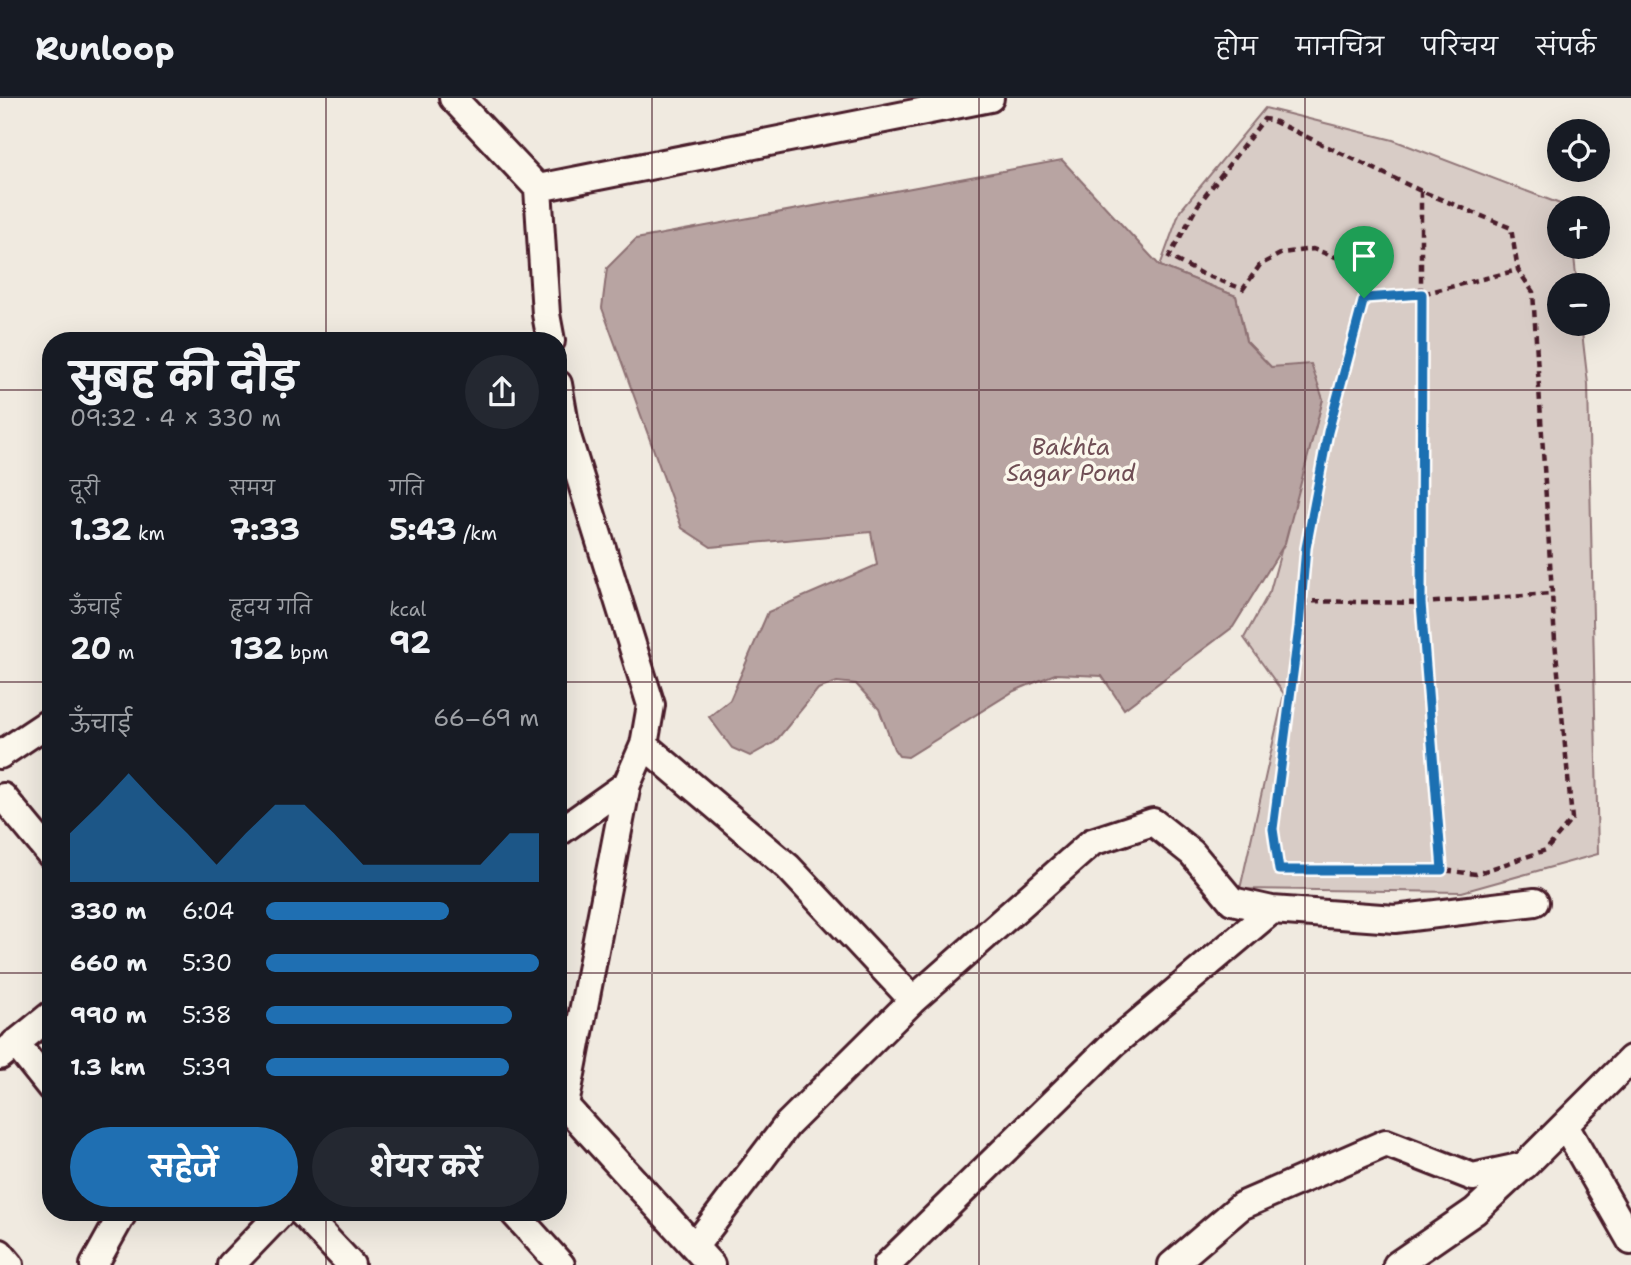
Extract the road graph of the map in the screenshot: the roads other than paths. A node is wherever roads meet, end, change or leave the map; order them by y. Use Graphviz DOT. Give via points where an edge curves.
graph roads {
  1 [pos="453,98"];
  2 [pos="990,98"];
  3 [pos="538,188"];
  4 [pos="549,332"];
  5 [pos="567,458"];
  6 [pos="42,727"];
  7 [pos="644,745"];
  8 [pos="0,755"];
  9 [pos="627,785"];
  10 [pos="1,795"];
  11 [pos="567,827"];
  12 [pos="42,844"];
  13 [pos="1535,902"];
  14 [pos="1272,911"];
  15 [pos="913,1000"];
  16 [pos="42,1022"];
  17 [pos="8,1049"];
  18 [pos="1631,1059"];
  19 [pos="567,1077"];
  20 [pos="42,1080"];
  21 [pos="567,1106"];
  22 [pos="1565,1126"];
  23 [pos="1524,1166"];
  24 [pos="119,1221"];
  25 [pos="273,1221"];
  26 [pos="310,1221"];
  27 [pos="521,1221"];
  28 [pos="1631,1241"];
  29 [pos="0,1253"];
  30 [pos="703,1255"];
  31 [pos="10,1265"];
  32 [pos="94,1265"];
  33 [pos="231,1265"];
  34 [pos="351,1265"];
  35 [pos="561,1265"];
  36 [pos="887,1265"];
  37 [pos="1172,1265"];
  38 [pos="1397,1265"];
  1 -- 3 [label="street"];
  2 -- 3 [label="street"];
  3 -- 4 [label="street"];
  5 -- 7 [label="street" via="650,705"];
  6 -- 8 [label="street"];
  7 -- 9 [label="street"];
  7 -- 15 [label="street" via="788,867"];
  9 -- 11 [label="street"];
  9 -- 19 [label="street"];
  10 -- 12 [label="street"];
  13 -- 14 [label="street" via="1395,919"];
  14 -- 15 [label="street" via="1232,901 1192,853 1153,822 1092,842"];
  14 -- 36 [label="street" via="1113,1044"];
  15 -- 30 [label="street" via="787,1125"];
  16 -- 17 [label="street"];
  17 -- 20 [label="street"];
  18 -- 22 [label="street"];
  21 -- 30 [label="street"];
  22 -- 23 [label="street"];
  22 -- 28 [label="street"];
  23 -- 37 [label="street" via="1473,1177 1387,1143 1241,1206"];
  23 -- 38 [label="street" via="1475,1210"];
  24 -- 32 [label="street"];
  25 -- 33 [label="street"];
  26 -- 34 [label="street"];
  27 -- 35 [label="street"];
  29 -- 31 [label="street"];
}
